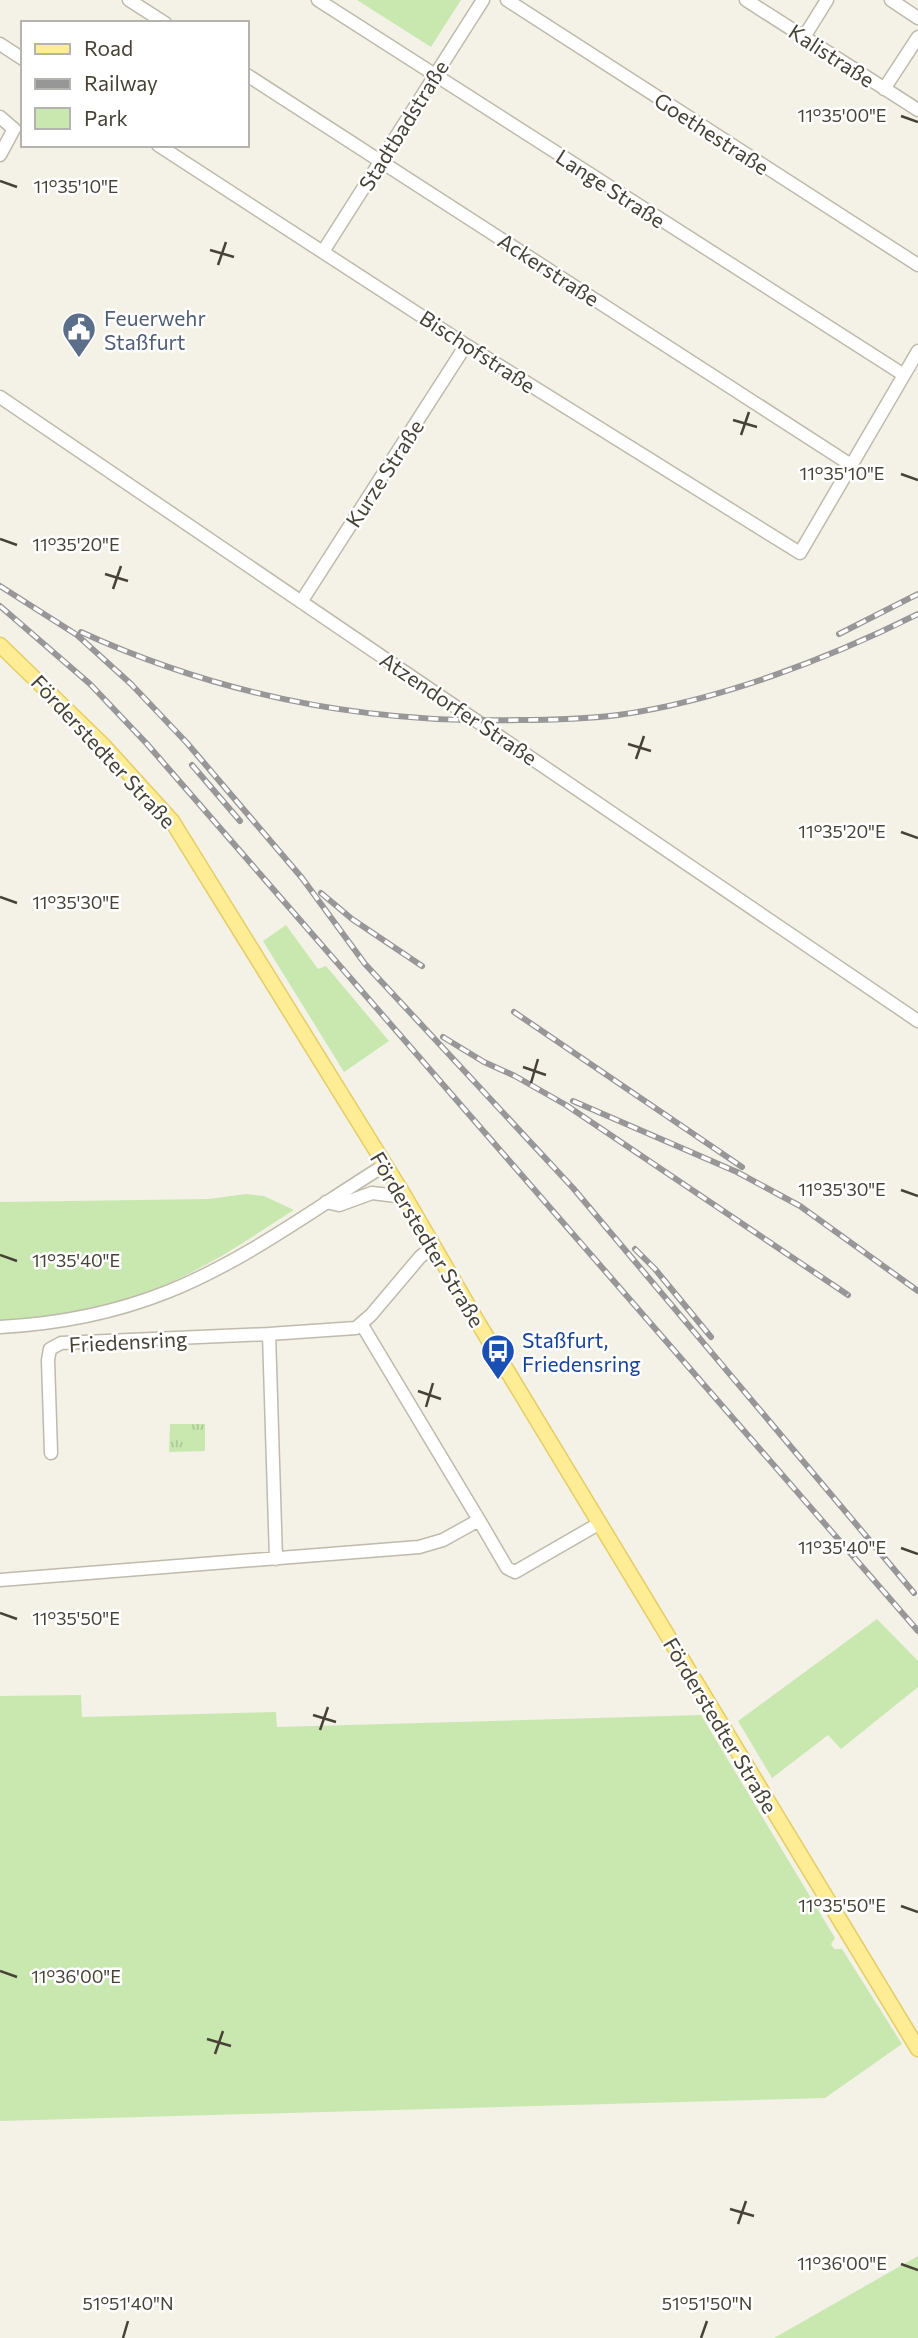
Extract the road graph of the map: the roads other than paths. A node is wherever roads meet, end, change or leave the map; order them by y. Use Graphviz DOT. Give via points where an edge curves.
graph roads {
  1 [pos="129,0"];
  2 [pos="318,0"];
  3 [pos="483,0"];
  4 [pos="507,0"];
  5 [pos="746,0"];
  6 [pos="827,0"];
  7 [pos="891,0"];
  8 [pos="918,18"];
  9 [pos="162,21"];
  10 [pos="804,37"];
  11 [pos="918,37"];
  12 [pos="0,44"];
  13 [pos="21,58"];
  14 [pos="435,75"];
  15 [pos="248,76"];
  16 [pos="884,89"];
  17 [pos="918,110"];
  18 [pos="0,117"];
  19 [pos="162,147"];
  20 [pos="0,155"];
  21 [pos="381,160"];
  22 [pos="324,250"];
  23 [pos="918,265"];
  24 [pos="466,345"];
  25 [pos="918,351"];
  26 [pos="904,375"];
  27 [pos="0,397"];
  28 [pos="851,465"];
  29 [pos="301,602"];
  30 [pos="0,645"];
  31 [pos="918,1021"];
  32 [pos="385,1166"];
  33 [pos="405,1197"];
  34 [pos="327,1202"];
  35 [pos="434,1246"];
  36 [pos="362,1325"];
  37 [pos="0,1327"];
  38 [pos="269,1334"];
  39 [pos="51,1453"];
  40 [pos="479,1520"];
  41 [pos="600,1523"];
  42 [pos="276,1559"];
  43 [pos="0,1580"];
  44 [pos="918,2049"];
  1 -- 9 [label="street"];
  2 -- 14 [label="street, Lange Straße"];
  3 -- 14 [label="street, Stadtbadstraße"];
  4 -- 23 [label="street, Goethestraße"];
  5 -- 10 [label="street, Kalistraße"];
  6 -- 10 [label="street"];
  7 -- 8 [label="street"];
  10 -- 16 [label="street, Kalistraße"];
  11 -- 16 [label="street"];
  12 -- 13 [label="street"];
  14 -- 21 [label="street, Stadtbadstraße"];
  14 -- 26 [label="street, Lange Straße"];
  15 -- 21 [label="street, Ackerstraße"];
  16 -- 17 [label="street, Kalistraße"];
  18 -- 20 [label="street" via="15,129"];
  19 -- 22 [label="street, Bischofstraße"];
  21 -- 22 [label="street, Stadtbadstraße"];
  21 -- 28 [label="street, Ackerstraße"];
  22 -- 24 [label="street, Bischofstraße"];
  24 -- 28 [label="street, Bischofstraße" via="800,553"];
  24 -- 29 [label="street, Kurze Straße"];
  25 -- 26 [label="street"];
  26 -- 28 [label="street"];
  27 -- 29 [label="street, Atzendorfer Straße"];
  29 -- 31 [label="street, Atzendorfer Straße"];
  30 -- 32 [label="main road, Förderstedter Straße" via="103,745 172,821"];
  32 -- 33 [label="main road, Förderstedter Straße"];
  32 -- 34 [label="street"];
  33 -- 34 [label="street" via="372,1193 339,1205"];
  33 -- 35 [label="main road, Förderstedter Straße"];
  34 -- 37 [label="street" via="234,1259 159,1295 90,1316"];
  35 -- 36 [label="street"];
  35 -- 41 [label="main road, Förderstedter Straße"];
  36 -- 38 [label="street, Friedensring"];
  36 -- 40 [label="street"];
  38 -- 39 [label="street, Friedensring" via="61,1343 50,1349"];
  38 -- 42 [label="street"];
  40 -- 41 [label="street" via="507,1568 515,1572"];
  40 -- 42 [label="street" via="443,1540 419,1546"];
  41 -- 44 [label="main road, Förderstedter Straße"];
  42 -- 43 [label="street"];
}
